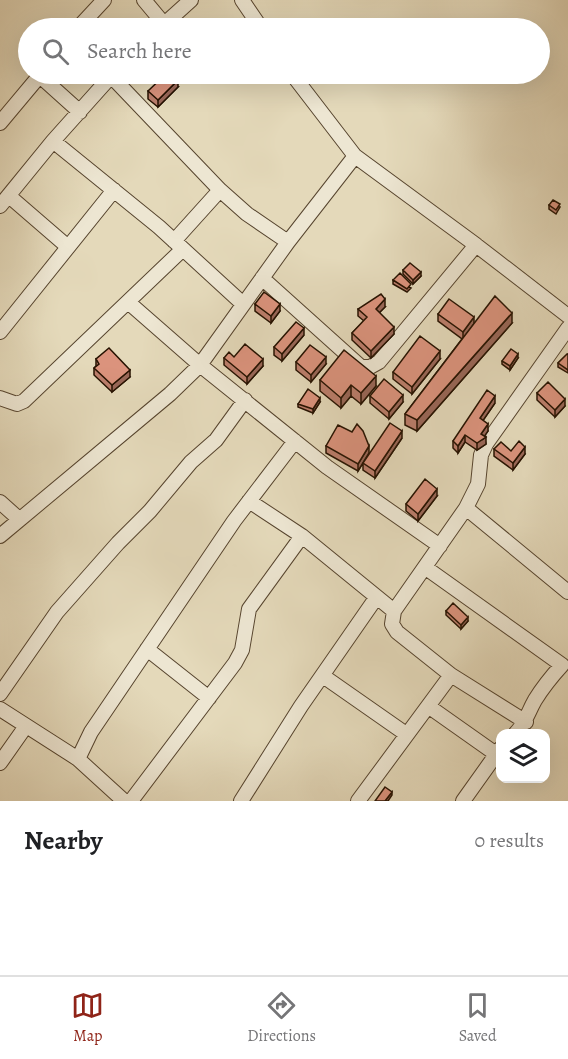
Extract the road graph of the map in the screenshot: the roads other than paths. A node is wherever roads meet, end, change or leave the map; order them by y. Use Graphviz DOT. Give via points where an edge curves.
graph roads {
  1 [pos="104,0"];
  2 [pos="144,0"];
  3 [pos="191,0"];
  4 [pos="242,0"];
  5 [pos="89,18"];
  6 [pos="156,18"];
  7 [pos="171,18"];
  8 [pos="254,18"];
  9 [pos="32,84"];
  10 [pos="50,84"];
  11 [pos="104,84"];
  12 [pos="120,84"];
  13 [pos="300,84"];
  14 [pos="80,112"];
  15 [pos="0,123"];
  16 [pos="53,141"];
  17 [pos="355,156"];
  18 [pos="114,190"];
  19 [pos="220,190"];
  20 [pos="2,203"];
  21 [pos="288,242"];
  22 [pos="179,245"];
  23 [pos="476,245"];
  24 [pos="68,247"];
  25 [pos="262,278"];
  26 [pos="128,302"];
  27 [pos="243,304"];
  28 [pos="568,316"];
  29 [pos="568,328"];
  30 [pos="0,332"];
  31 [pos="200,366"];
  32 [pos="0,398"];
  33 [pos="245,400"];
  34 [pos="295,441"];
  35 [pos="249,501"];
  36 [pos="0,502"];
  37 [pos="466,508"];
  38 [pos="19,519"];
  39 [pos="0,536"];
  40 [pos="302,536"];
  41 [pos="440,546"];
  42 [pos="426,568"];
  43 [pos="568,592"];
  44 [pos="376,598"];
  45 [pos="394,611"];
  46 [pos="147,649"];
  47 [pos="565,660"];
  48 [pos="451,675"];
  49 [pos="323,676"];
  50 [pos="0,694"];
  51 [pos="209,698"];
  52 [pos="428,706"];
  53 [pos="0,709"];
  54 [pos="526,722"];
  55 [pos="26,726"];
  56 [pos="520,729"];
  57 [pos="406,734"];
  58 [pos="496,751"];
  59 [pos="496,755"];
  60 [pos="78,759"];
  61 [pos="0,763"];
  62 [pos="124,801"];
  63 [pos="131,801"];
  64 [pos="241,801"];
  65 [pos="358,801"];
  66 [pos="463,801"];
  1 -- 5 [label="street"];
  2 -- 6 [label="street"];
  3 -- 7 [label="street"];
  4 -- 8 [label="street"];
  9 -- 15 [label="street"];
  10 -- 14 [label="street"];
  11 -- 14 [label="street"];
  12 -- 19 [label="street"];
  13 -- 17 [label="street"];
  14 -- 16 [label="street"];
  16 -- 18 [label="street"];
  16 -- 20 [label="street"];
  17 -- 21 [label="street"];
  17 -- 23 [label="street"];
  18 -- 22 [label="street"];
  18 -- 24 [label="street"];
  19 -- 21 [label="street"];
  19 -- 22 [label="street"];
  20 -- 24 [label="street"];
  21 -- 25 [label="street"];
  22 -- 26 [label="street"];
  22 -- 27 [label="street"];
  23 -- 25 [label="street" via="379,362 370,367 361,367"];
  23 -- 28 [label="street"];
  24 -- 30 [label="street"];
  25 -- 27 [label="street"];
  26 -- 31 [label="street"];
  26 -- 32 [label="street" via="24,401 17,404"];
  27 -- 31 [label="street"];
  29 -- 37 [label="street" via="486,444 478,484"];
  31 -- 33 [label="street"];
  31 -- 38 [label="street"];
  33 -- 34 [label="street"];
  33 -- 50 [label="street" via="216,440 191,462 57,612"];
  34 -- 35 [label="street"];
  34 -- 41 [label="street"];
  35 -- 40 [label="street"];
  35 -- 46 [label="street"];
  36 -- 38 [label="street"];
  37 -- 41 [label="street"];
  37 -- 43 [label="street"];
  38 -- 39 [label="street"];
  40 -- 44 [label="street"];
  40 -- 51 [label="street" via="249,609 242,650"];
  41 -- 42 [label="street"];
  42 -- 45 [label="street"];
  42 -- 47 [label="street"];
  44 -- 45 [label="street"];
  44 -- 49 [label="street"];
  45 -- 48 [label="street" via="392,624 397,632"];
  46 -- 51 [label="street"];
  46 -- 60 [label="street"];
  47 -- 54 [label="street" via="534,702"];
  48 -- 52 [label="street"];
  48 -- 54 [label="street"];
  49 -- 57 [label="street"];
  49 -- 64 [label="street"];
  51 -- 63 [label="street"];
  52 -- 57 [label="street"];
  52 -- 58 [label="street"];
  53 -- 55 [label="street"];
  54 -- 56 [label="street"];
  55 -- 60 [label="street"];
  55 -- 61 [label="street"];
  57 -- 65 [label="street"];
  59 -- 66 [label="street"];
  60 -- 62 [label="street"];
}
